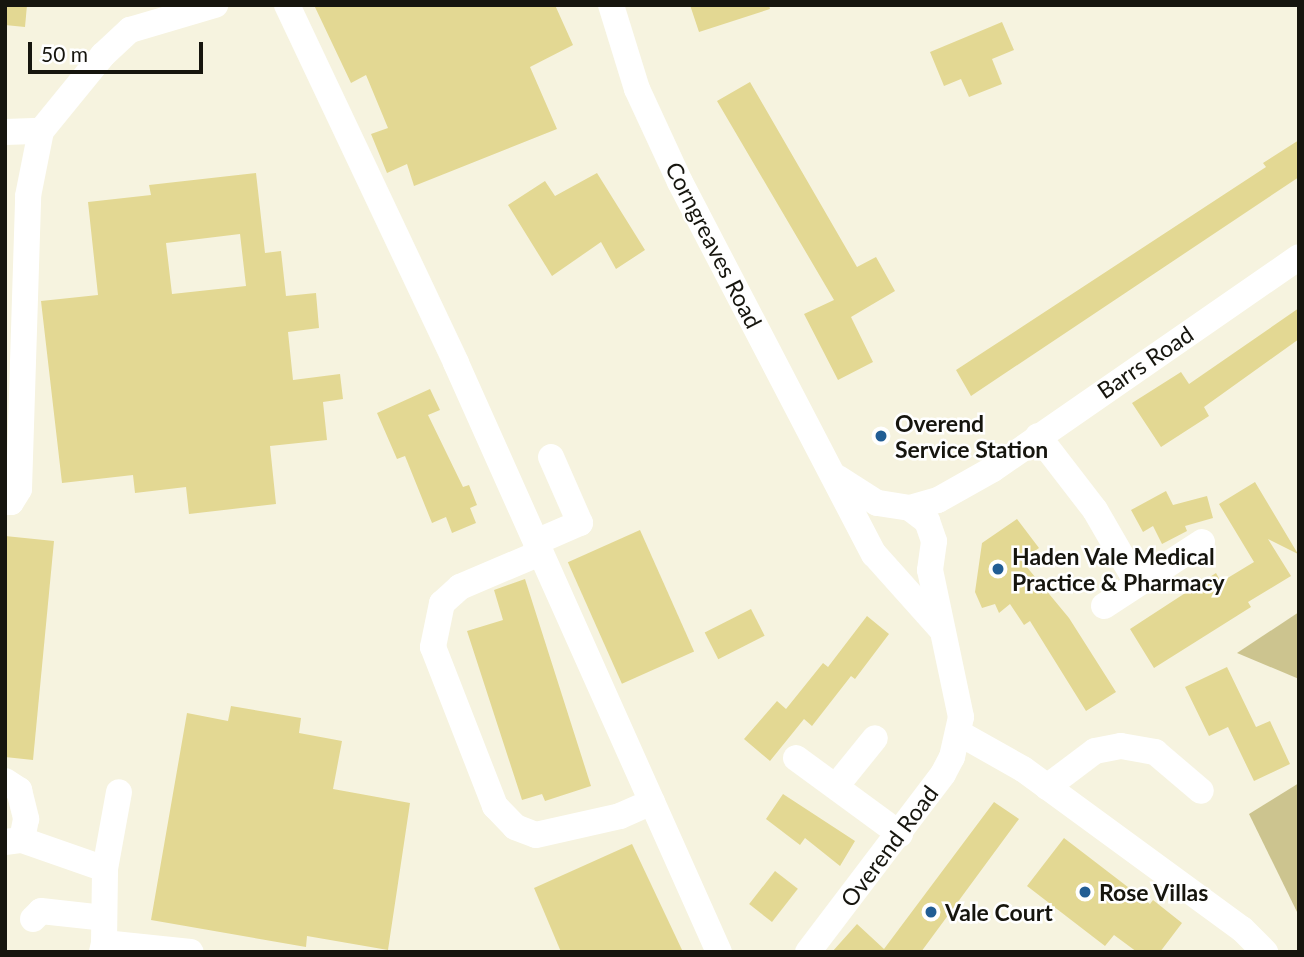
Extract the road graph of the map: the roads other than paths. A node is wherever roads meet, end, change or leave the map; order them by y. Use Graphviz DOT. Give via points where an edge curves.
graph roads {
  1 [pos="215,5"];
  2 [pos="287,5"];
  3 [pos="611,5"];
  4 [pos="41,131"];
  5 [pos="5,132"];
  6 [pos="1299,257"];
  7 [pos="1038,436"];
  8 [pos="551,457"];
  9 [pos="993,469"];
  10 [pos="836,476"];
  11 [pos="5,502"];
  12 [pos="904,508"];
  13 [pos="1202,542"];
  14 [pos="870,544"];
  15 [pos="932,546"];
  16 [pos="538,548"];
  17 [pos="888,568"];
  18 [pos="1136,581"];
  19 [pos="1104,606"];
  20 [pos="942,630"];
  21 [pos="959,733"];
  22 [pos="875,738"];
  23 [pos="796,758"];
  24 [pos="5,781"];
  25 [pos="837,785"];
  26 [pos="1047,787"];
  27 [pos="1202,791"];
  28 [pos="119,792"];
  29 [pos="652,802"];
  30 [pos="900,834"];
  31 [pos="14,841"];
  32 [pos="106,869"];
  33 [pos="33,919"];
  34 [pos="104,938"];
  35 [pos="191,952"];
  36 [pos="719,952"];
  37 [pos="808,952"];
  38 [pos="1265,952"];
  1 -- 4 [label="street" via="131,30 103,55"];
  2 -- 16 [label="street"];
  3 -- 10 [label="street, Corngreaves Road" via="638,89 680,182"];
  4 -- 5 [label="street"];
  4 -- 11 [label="street" via="28,196 19,489"];
  6 -- 7 [label="street, Barrs Road"];
  7 -- 9 [label="street, Barrs Road"];
  7 -- 18 [label="street" via="1095,510"];
  8 -- 16 [label="street" via="580,523"];
  9 -- 12 [label="street, Barrs Road" via="938,500"];
  9 -- 15 [label="street, Barrs Road" via="950,514"];
  10 -- 12 [label="street, Corngreaves Road" via="877,503"];
  10 -- 14 [label="street, Corngreaves Road"];
  12 -- 14 [label="street" via="879,517"];
  12 -- 15 [label="street, Corngreaves Road" via="928,520"];
  13 -- 18 [label="street"];
  14 -- 17 [label="street, Corngreaves Road"];
  15 -- 17 [label="street" via="917,567"];
  15 -- 20 [label="street, Corngreaves Road"];
  16 -- 29 [label="street"];
  16 -- 29 [label="street" via="442,603 433,647 495,806 515,827 536,835 620,816"];
  17 -- 20 [label="street, Corngreaves Road"];
  18 -- 19 [label="street"];
  20 -- 21 [label="street, Corngreaves Road" via="957,689"];
  21 -- 26 [label="street"];
  21 -- 30 [label="street, Overend Road" via="943,774"];
  22 -- 25 [label="street"];
  23 -- 25 [label="street"];
  24 -- 31 [label="street" via="19,790 26,819"];
  25 -- 30 [label="street"];
  26 -- 27 [label="street" via="1095,751 1121,746 1155,752"];
  26 -- 38 [label="street" via="1242,929"];
  28 -- 32 [label="street"];
  29 -- 36 [label="street"];
  30 -- 37 [label="street, Overend Road"];
  31 -- 32 [label="street"];
  32 -- 34 [label="street"];
  33 -- 34 [label="street" via="41,911"];
  34 -- 35 [label="street"];
}
